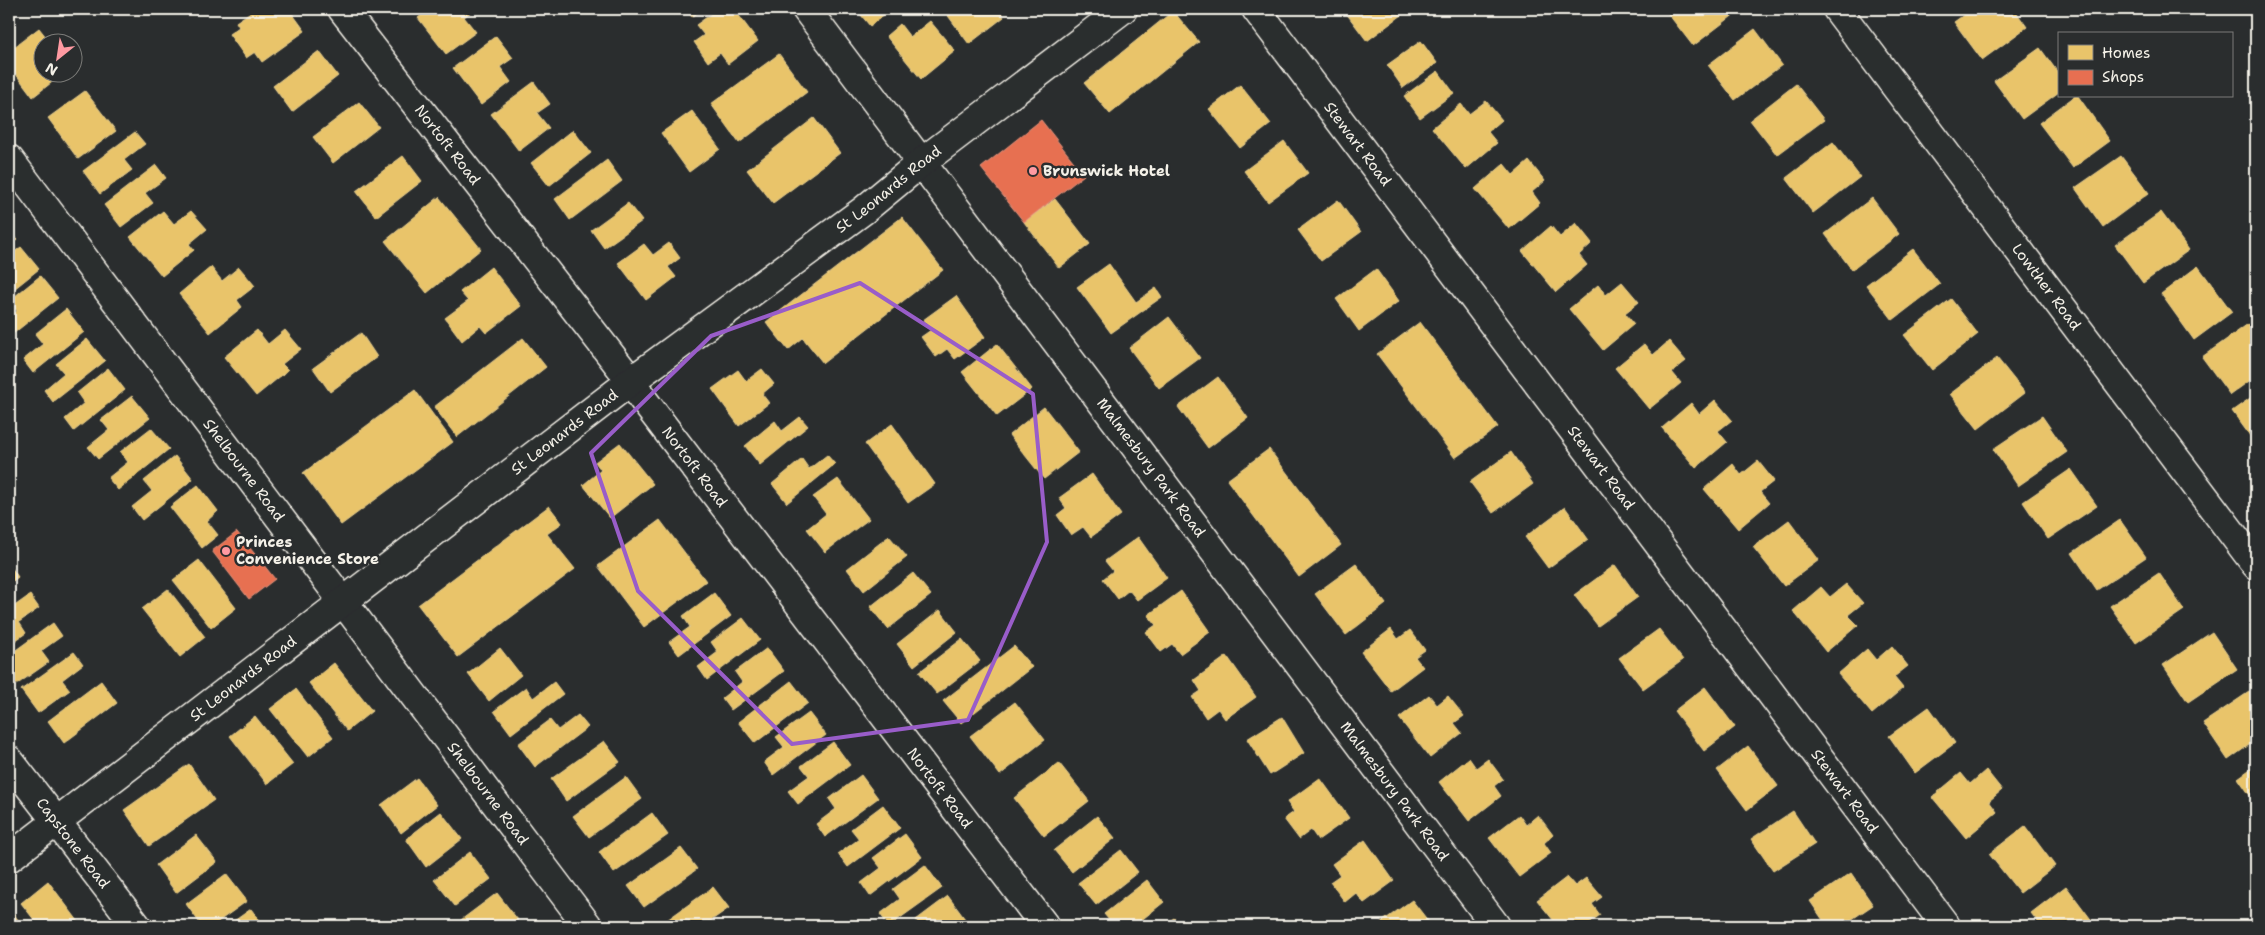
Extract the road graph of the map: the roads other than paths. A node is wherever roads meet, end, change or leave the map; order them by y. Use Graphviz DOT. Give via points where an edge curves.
graph roads {
  1 [pos="342,9"];
  2 [pos="806,9"];
  3 [pos="1123,9"];
  4 [pos="1256,9"];
  5 [pos="1837,9"];
  6 [pos="9,159"];
  7 [pos="922,162"];
  8 [pos="631,381"];
  9 [pos="2256,565"];
  10 [pos="342,603"];
  11 [pos="9,760"];
  12 [pos="56,822"];
  13 [pos="9,858"];
  14 [pos="137,926"];
  15 [pos="588,926"];
  16 [pos="1045,926"];
  17 [pos="1496,926"];
  18 [pos="1946,926"];
  1 -- 8 [label="street, Nortoft Road"];
  2 -- 7 [label="street, Malmesbury Park Road"];
  3 -- 7 [label="street, St Leonards Road"];
  4 -- 18 [label="street, Stewart Road"];
  5 -- 9 [label="street, Lowther Road"];
  6 -- 10 [label="street, Shelbourne Road"];
  7 -- 8 [label="street, St Leonards Road" via="864,210"];
  7 -- 17 [label="street, Malmesbury Park Road"];
  8 -- 10 [label="street, St Leonards Road"];
  8 -- 16 [label="street, Nortoft Road"];
  10 -- 12 [label="street, St Leonards Road"];
  10 -- 15 [label="street, Shelbourne Road"];
  11 -- 12 [label="street, Capstone Road"];
  12 -- 13 [label="street, St Leonards Road"];
  12 -- 14 [label="street, Capstone Road"];
}
